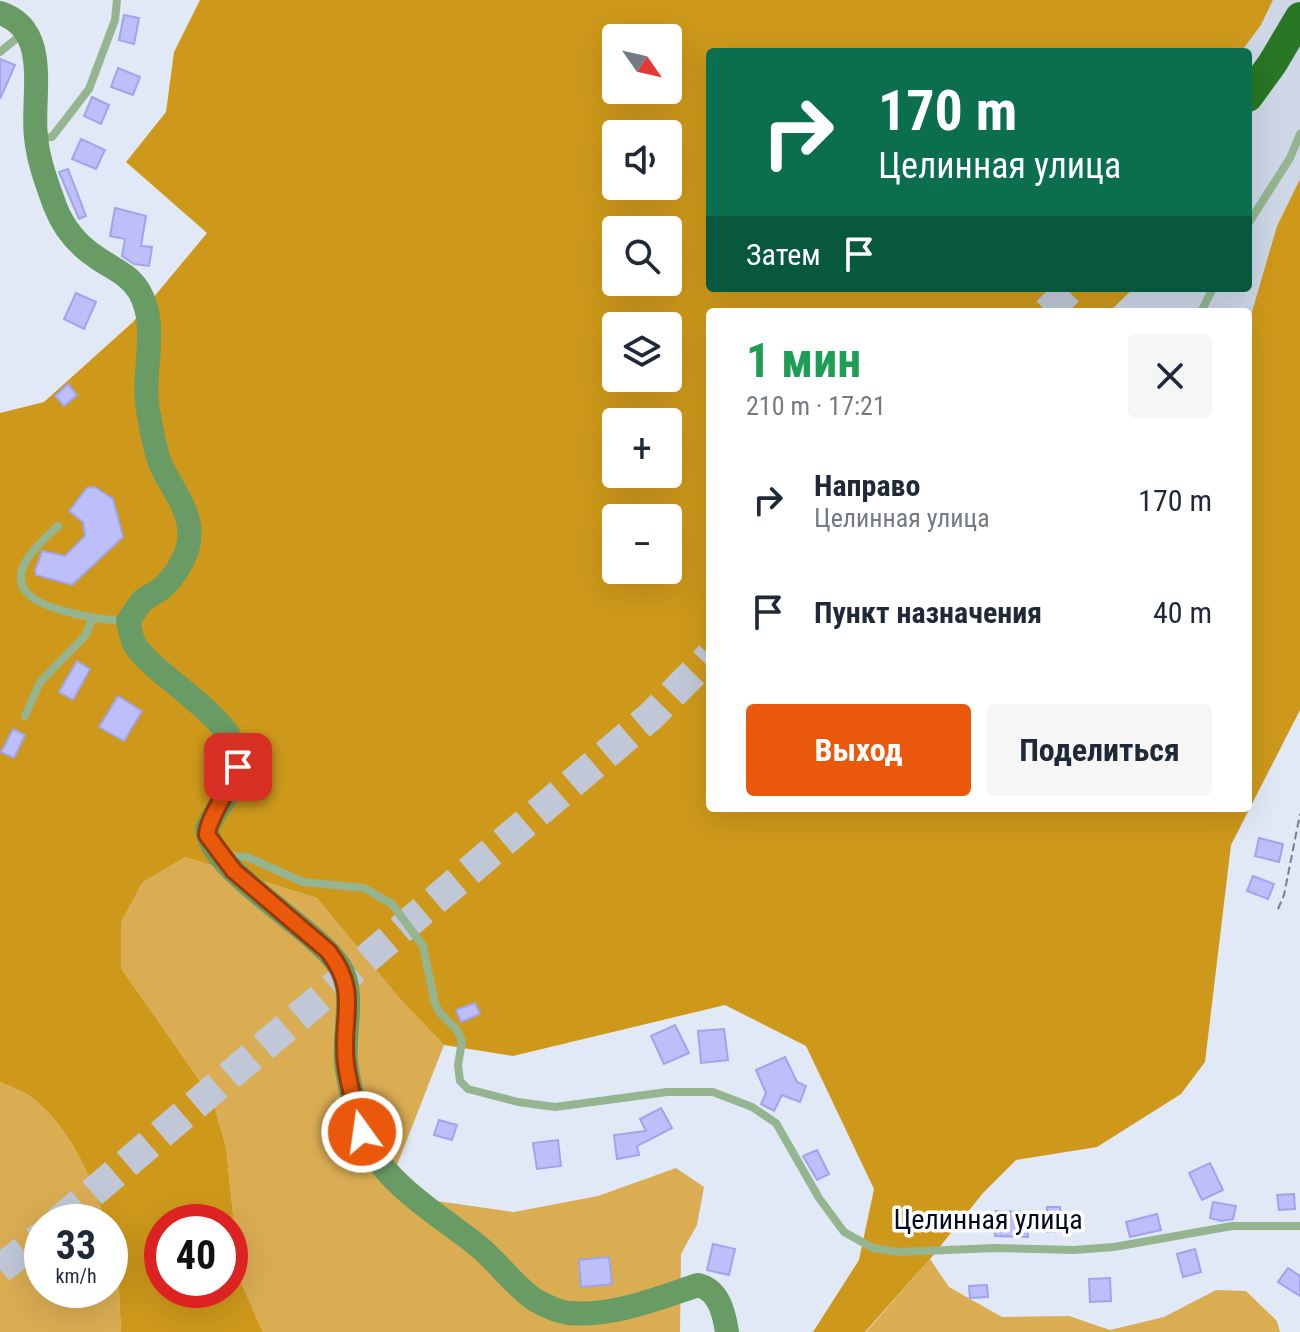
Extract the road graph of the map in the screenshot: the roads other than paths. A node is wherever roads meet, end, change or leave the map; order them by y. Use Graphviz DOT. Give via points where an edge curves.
graph roads {
  1 [pos="117,0"];
  2 [pos="0,13"];
  3 [pos="1300,17"];
  4 [pos="26,31"];
  5 [pos="0,52"];
  6 [pos="1252,92"];
  7 [pos="1300,134"];
  8 [pos="36,138"];
  9 [pos="1252,218"];
  10 [pos="58,526"];
  11 [pos="92,619"];
  12 [pos="128,621"];
  13 [pos="25,716"];
  14 [pos="222,856"];
  15 [pos="1300,1226"];
  16 [pos="727,1332"];
  1 -- 8 [label="lane" via="115,20 89,89 52,137"];
  2 -- 4 [label="street"];
  3 -- 6 [label="highway"];
  4 -- 5 [label="lane"];
  4 -- 8 [label="street" via="36,65"];
  7 -- 9 [label="lane"];
  8 -- 12 [label="street" via="57,210 75,241 122,272 145,303 147,406 160,463 180,496 189,531 181,564"];
  10 -- 11 [label="lane" via="36,546 20,580 36,600"];
  11 -- 12 [label="lane"];
  11 -- 13 [label="lane" via="86,635 40,682"];
  12 -- 14 [label="street" via="133,642 146,659 225,729 236,748 238,767 231,788 207,829"];
  14 -- 15 [label="lane, Целинная улица" via="247,857 303,882 364,888 392,904 423,946 435,1004 462,1041 460,1081 468,1089 555,1107 667,1092 713,1092 752,1107 776,1123 844,1232 873,1248 1074,1250 1232,1226"];
  14 -- 16 [label="street" via="340,967 348,998 346,1065 356,1109 371,1151 395,1181 478,1246 535,1300 566,1313 602,1312 698,1285 714,1293"];
}
